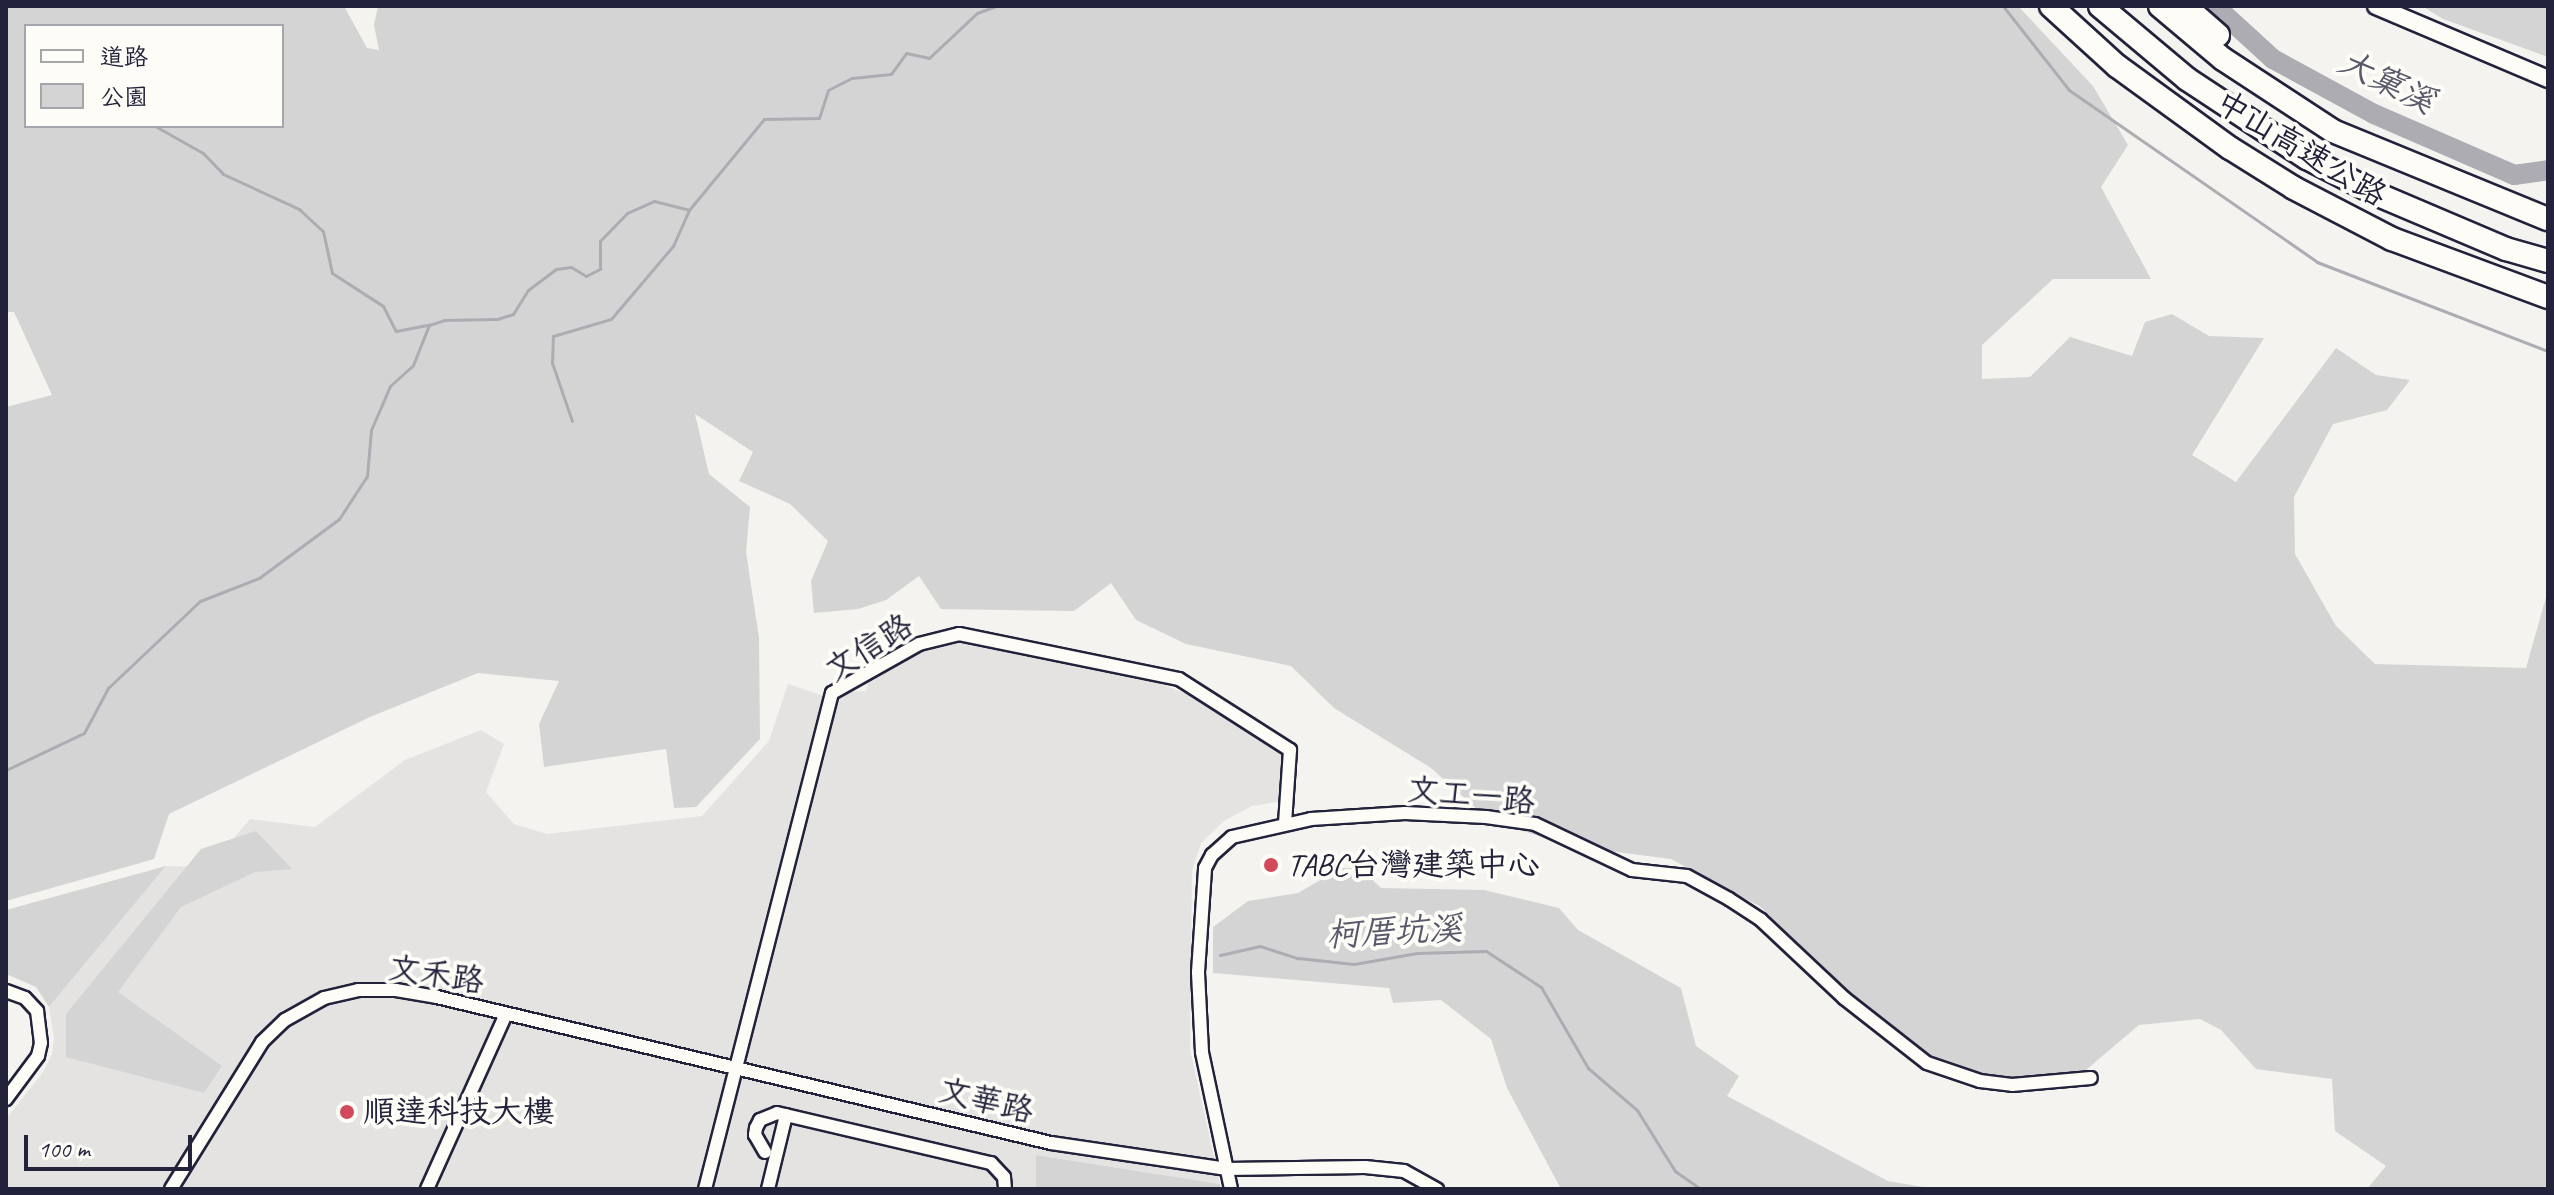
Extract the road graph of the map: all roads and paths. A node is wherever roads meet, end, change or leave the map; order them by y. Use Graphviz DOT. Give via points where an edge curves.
graph roads {
  1 [pos="2051,6"];
  2 [pos="2100,6"];
  3 [pos="2160,6"];
  4 [pos="2185,6"];
  5 [pos="2376,6"];
  6 [pos="2548,79"];
  7 [pos="2548,205"];
  8 [pos="2548,219"];
  9 [pos="2548,261"];
  10 [pos="2548,297"];
  11 [pos="1285,823"];
  12 [pos="6,991"];
  13 [pos="506,1014"];
  14 [pos="736,1068"];
  15 [pos="2091,1078"];
  16 [pos="6,1099"];
  17 [pos="786,1115"];
  18 [pos="765,1152"];
  19 [pos="1227,1169"];
  20 [pos="171,1189"];
  21 [pos="427,1189"];
  22 [pos="705,1189"];
  23 [pos="768,1189"];
  24 [pos="1005,1189"];
  25 [pos="1231,1189"];
  26 [pos="1437,1189"];
  1 -- 10 [label="highway, 中山高速公路" via="2127,74 2294,188 2392,239"];
  2 -- 9 [label="highway, 中山高速公路" via="2187,79 2307,158 2381,196 2506,249"];
  3 -- 8 [label="highway" via="2223,59 2333,131"];
  4 -- 7 [label="highway" via="2230,46 2338,116"];
  5 -- 6 [label="street"];
  11 -- 14 [label="street, 文信路" via="1290,750 1179,679 970,636 948,635 919,644 832,693"];
  11 -- 15 [label="street, 文工一路" via="1405,813 1535,824 1632,870 1687,876 1729,899 1761,920 1844,998 1927,1063 1980,1081 2012,1085"];
  11 -- 19 [label="street, 文工一路" via="1232,837 1212,855 1202,884 1202,1052"];
  12 -- 16 [label="street" via="25,998 37,1011 41,1043 38,1056"];
  13 -- 14 [label="street, 文禾路"];
  13 -- 20 [label="street, 文禾路" via="396,990 358,990 324,998 285,1020 262,1042"];
  13 -- 21 [label="street"];
  14 -- 19 [label="street, 文華路" via="1051,1143"];
  14 -- 22 [label="street, 文信路"];
  17 -- 18 [label="street" via="760,1120 755,1135"];
  17 -- 23 [label="street"];
  17 -- 24 [label="street" via="991,1163 1004,1177"];
  19 -- 25 [label="street, 文工一路"];
  19 -- 26 [label="street, 文華路" via="1365,1167 1404,1171"];
}
